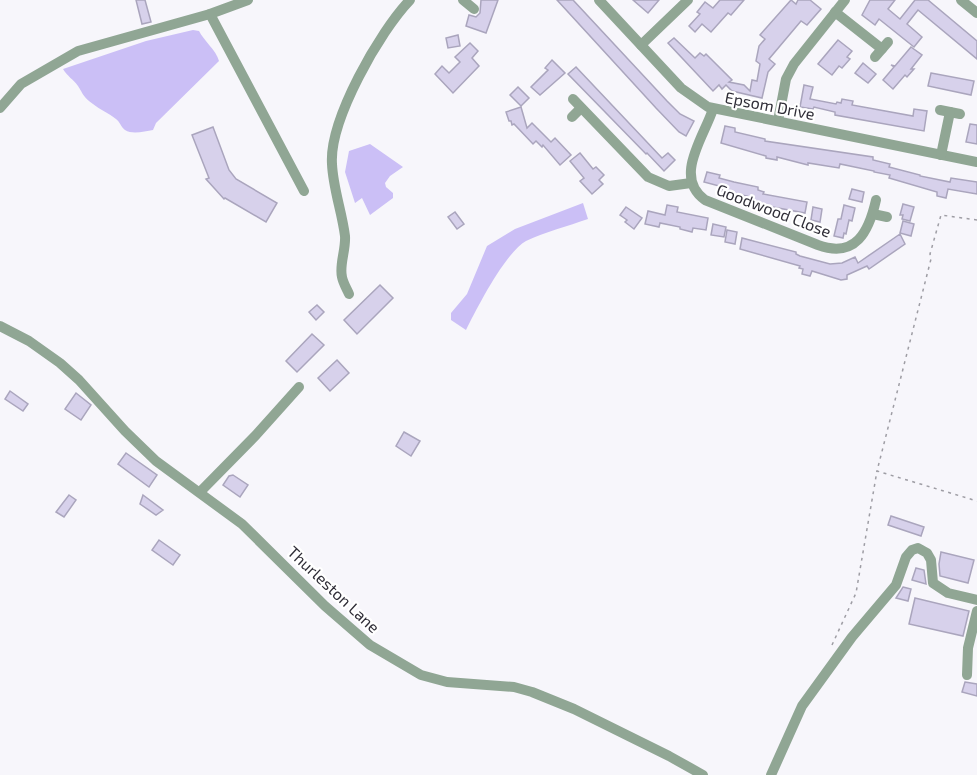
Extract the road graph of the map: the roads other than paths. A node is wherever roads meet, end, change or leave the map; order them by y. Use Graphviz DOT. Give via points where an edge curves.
graph roads {
  1 [pos="248,0"];
  2 [pos="410,0"];
  3 [pos="463,0"];
  4 [pos="599,0"];
  5 [pos="688,0"];
  6 [pos="845,0"];
  7 [pos="962,0"];
  8 [pos="474,9"];
  9 [pos="976,11"];
  10 [pos="835,12"];
  11 [pos="210,14"];
  12 [pos="641,45"];
  13 [pos="882,49"];
  14 [pos="573,99"];
  15 [pos="0,108"];
  16 [pos="581,108"];
  17 [pos="713,109"];
  18 [pos="950,112"];
  19 [pos="572,117"];
  20 [pos="777,121"];
  21 [pos="941,155"];
  22 [pos="977,162"];
  23 [pos="691,183"];
  24 [pos="304,191"];
  25 [pos="876,200"];
  26 [pos="873,214"];
  27 [pos="887,217"];
  28 [pos="349,294"];
  29 [pos="0,326"];
  30 [pos="299,387"];
  31 [pos="200,492"];
  32 [pos="977,600"];
  33 [pos="977,611"];
  34 [pos="967,675"];
  35 [pos="703,775"];
  36 [pos="771,775"];
  1 -- 11 [label="street"];
  2 -- 28 [label="street" via="397,14 356,83 332,147 345,240 342,277"];
  3 -- 8 [label="street"];
  4 -- 12 [label="street, Epsom Drive"];
  5 -- 12 [label="street"];
  6 -- 10 [label="street"];
  7 -- 9 [label="street"];
  10 -- 13 [label="street"];
  10 -- 20 [label="street" via="789,72"];
  11 -- 15 [label="street" via="78,51 21,84"];
  11 -- 24 [label="street"];
  12 -- 17 [label="street, Epsom Drive" via="681,88"];
  14 -- 16 [label="street"];
  16 -- 19 [label="street"];
  16 -- 23 [label="street" via="648,177 669,186"];
  17 -- 20 [label="street, Epsom Drive"];
  17 -- 23 [label="street" via="690,167"];
  18 -- 21 [label="street"];
  20 -- 21 [label="street, Epsom Drive"];
  21 -- 22 [label="street, Epsom Drive"];
  23 -- 26 [label="street, Goodwood Close" via="705,200 828,248 845,247 859,239"];
  25 -- 26 [label="street, Goodwood Close"];
  26 -- 27 [label="street"];
  29 -- 31 [label="street, Thurleston Lane" via="60,363 156,461"];
  30 -- 31 [label="street"];
  31 -- 35 [label="street, Thurleston Lane" via="242,524 370,645 421,675 532,692"];
  32 -- 36 [label="street" via="948,593 933,583 927,553 918,548 912,550 896,585 802,706"];
  33 -- 34 [label="street" via="968,648"];
}
